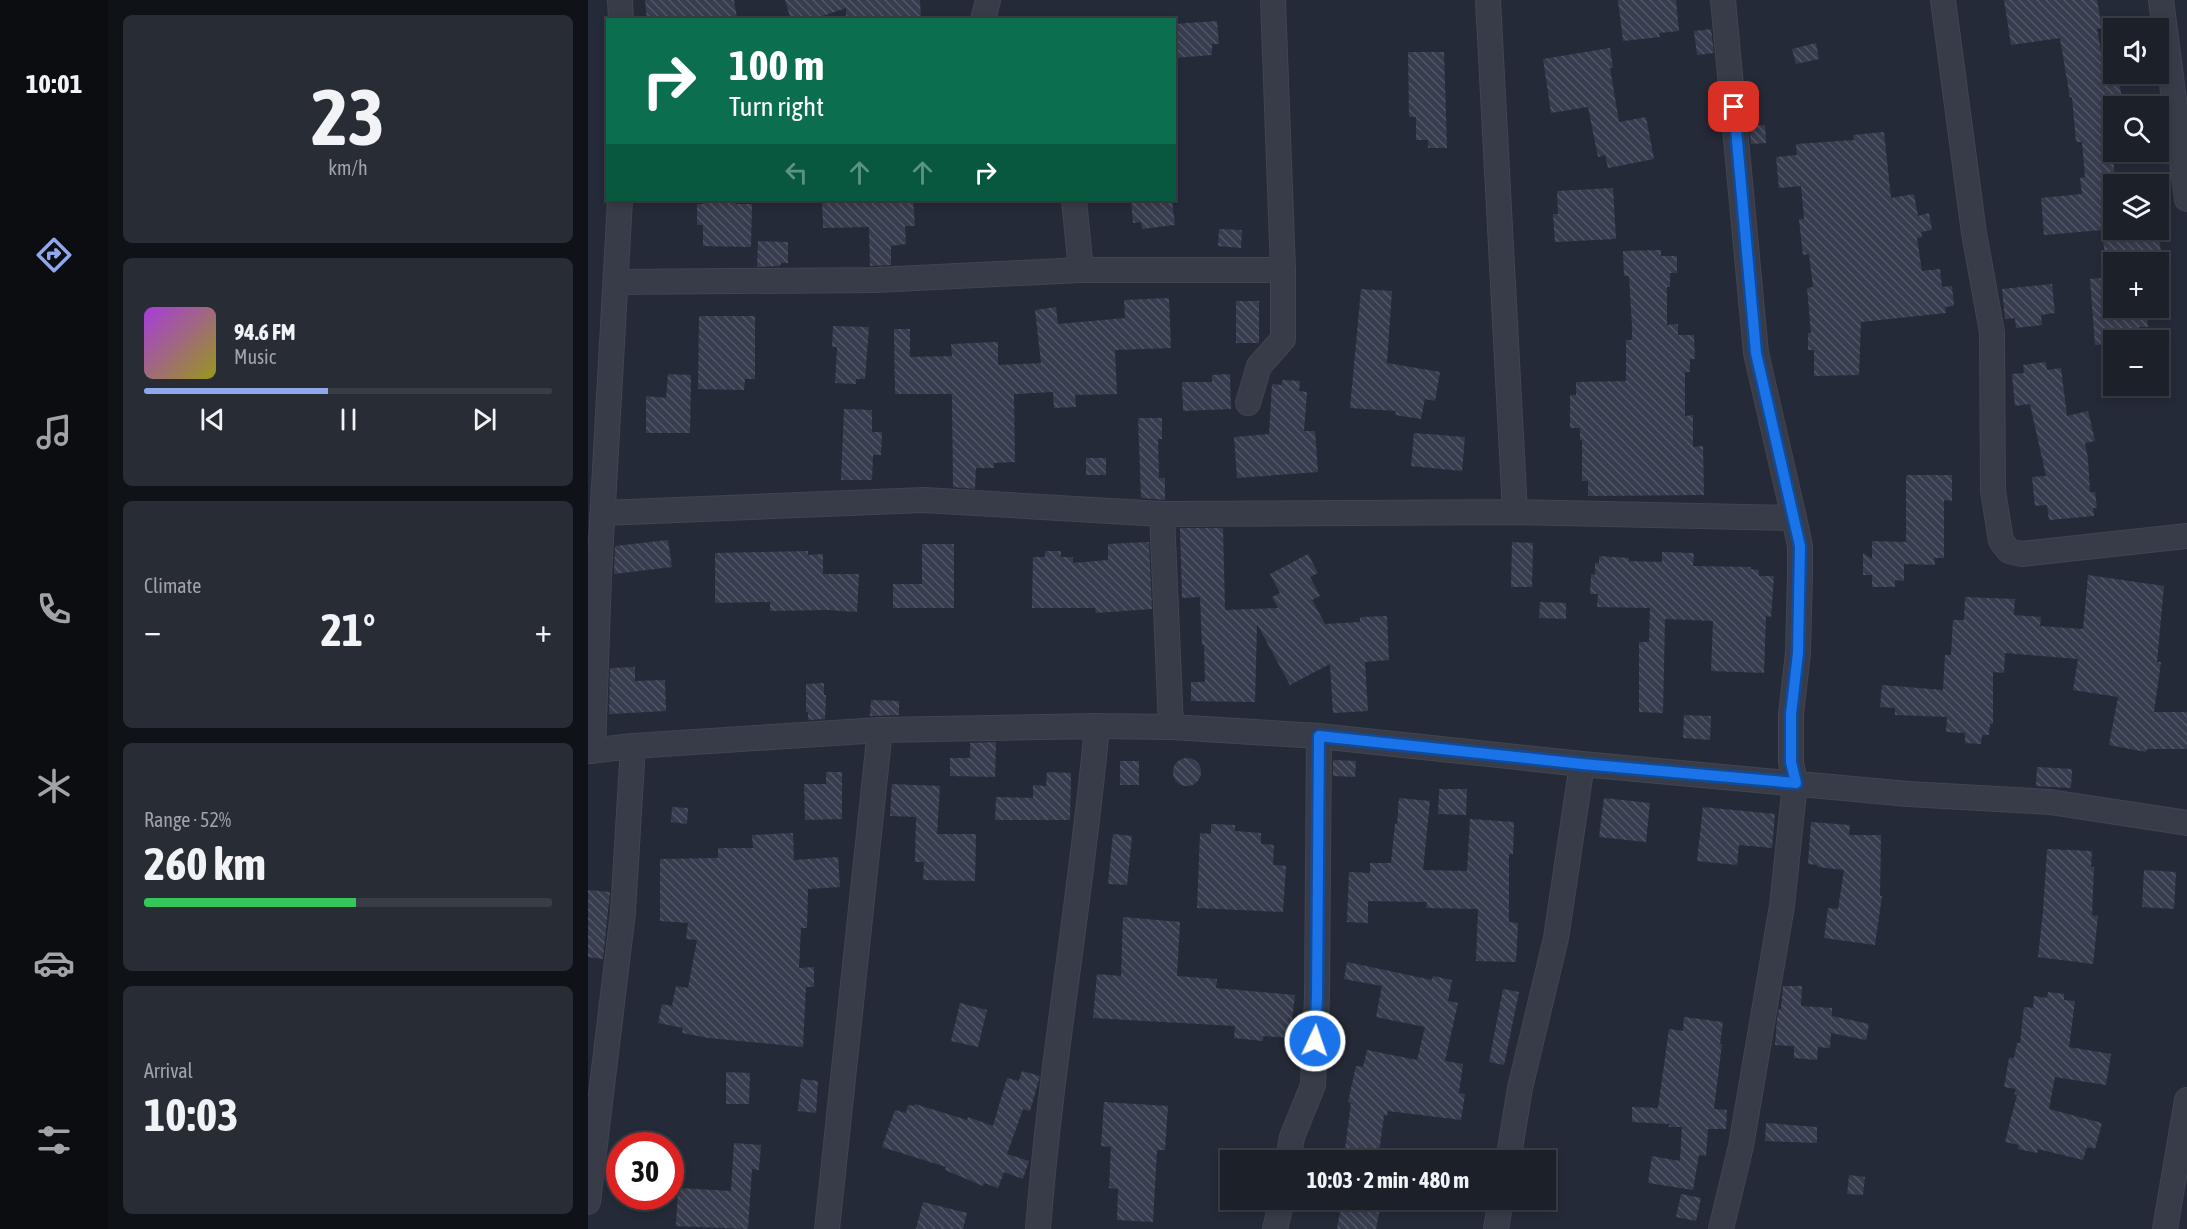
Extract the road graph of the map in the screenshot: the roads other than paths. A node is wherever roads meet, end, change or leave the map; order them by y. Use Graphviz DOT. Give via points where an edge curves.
graph roads {
  1 [pos="620,0"];
  2 [pos="988,0"];
  3 [pos="1273,0"];
  4 [pos="1488,0"];
  5 [pos="1723,0"];
  6 [pos="1943,0"];
  7 [pos="2161,0"];
  8 [pos="621,18"];
  9 [pos="984,18"];
  10 [pos="2187,199"];
  11 [pos="620,201"];
  12 [pos="1074,201"];
  13 [pos="1081,270"];
  14 [pos="1283,270"];
  15 [pos="616,282"];
  16 [pos="1248,403"];
  17 [pos="1515,512"];
  18 [pos="603,513"];
  19 [pos="1162,514"];
  20 [pos="1794,518"];
  21 [pos="2187,536"];
  22 [pos="1097,726"];
  23 [pos="1171,727"];
  24 [pos="879,730"];
  25 [pos="1319,736"];
  26 [pos="633,746"];
  27 [pos="591,751"];
  28 [pos="1582,764"];
  29 [pos="1796,783"];
  30 [pos="2187,823"];
  31 [pos="2187,1100"];
  32 [pos="1290,1150"];
  33 [pos="1510,1150"];
  34 [pos="588,1202"];
  35 [pos="1280,1210"];
  36 [pos="1499,1210"];
  37 [pos="827,1229"];
  38 [pos="1038,1229"];
  39 [pos="1275,1229"];
  40 [pos="1496,1229"];
  41 [pos="1721,1229"];
  42 [pos="2165,1229"];
  1 -- 8 [label="street"];
  2 -- 9 [label="street"];
  3 -- 14 [label="street"];
  4 -- 17 [label="street"];
  5 -- 20 [label="street" via="1756,353"];
  6 -- 21 [label="street" via="1974,233 1992,332 1993,491 2001,541 2009,551 2021,554"];
  7 -- 10 [label="street"];
  11 -- 15 [label="street"];
  12 -- 13 [label="street"];
  13 -- 14 [label="street"];
  13 -- 15 [label="street" via="876,280"];
  14 -- 16 [label="street" via="1283,339 1259,366"];
  15 -- 18 [label="street"];
  17 -- 19 [label="street"];
  17 -- 20 [label="street"];
  18 -- 19 [label="street" via="924,500"];
  18 -- 27 [label="street"];
  19 -- 23 [label="street"];
  20 -- 29 [label="street" via="1800,546 1798,653 1791,714 1791,762"];
  22 -- 23 [label="street"];
  22 -- 24 [label="street"];
  22 -- 38 [label="street"];
  23 -- 25 [label="street"];
  24 -- 26 [label="street"];
  24 -- 37 [label="street"];
  25 -- 28 [label="street"];
  25 -- 32 [label="street" via="1313,1085"];
  26 -- 27 [label="street"];
  26 -- 34 [label="street" via="623,912"];
  28 -- 29 [label="street"];
  28 -- 33 [label="street" via="1556,938 1520,1088"];
  29 -- 30 [label="street" via="2050,802"];
  29 -- 41 [label="street" via="1782,906 1741,1146"];
  31 -- 42 [label="street"];
  35 -- 39 [label="street"];
  36 -- 40 [label="street"];
}
